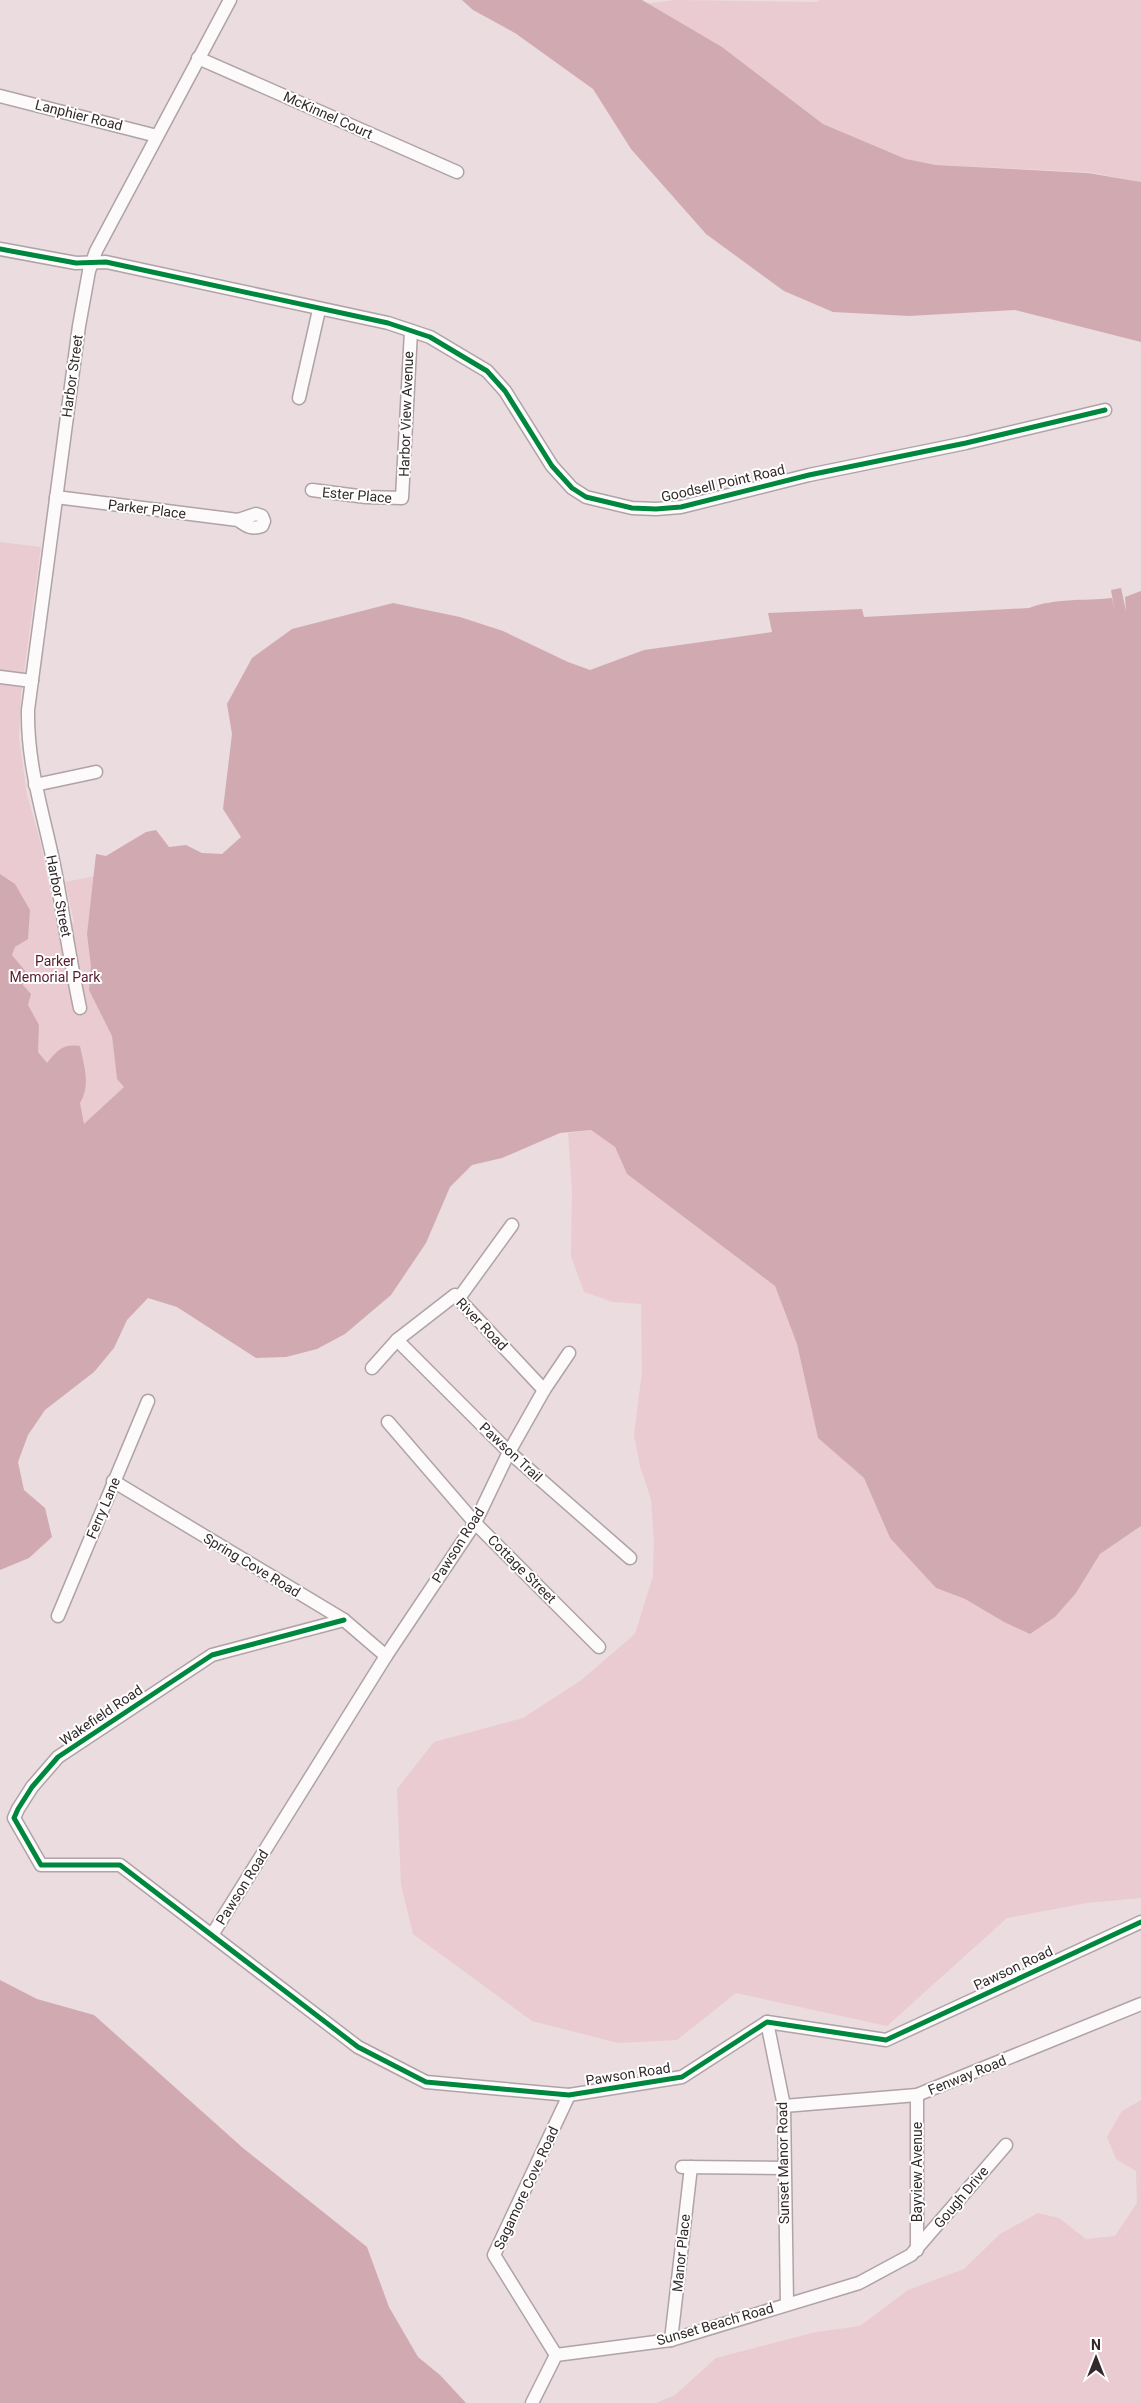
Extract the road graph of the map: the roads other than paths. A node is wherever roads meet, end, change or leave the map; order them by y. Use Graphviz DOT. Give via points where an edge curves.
graph roads {
  1 [pos="230,0"];
  2 [pos="198,58"];
  3 [pos="0,96"];
  4 [pos="157,136"];
  5 [pos="457,172"];
  6 [pos="0,249"];
  7 [pos="91,262"];
  8 [pos="319,310"];
  9 [pos="411,331"];
  10 [pos="299,398"];
  11 [pos="1105,410"];
  12 [pos="312,490"];
  13 [pos="56,497"];
  14 [pos="402,498"];
  15 [pos="238,520"];
  16 [pos="0,677"];
  17 [pos="32,681"];
  18 [pos="96,772"];
  19 [pos="35,785"];
  20 [pos="80,1008"];
  21 [pos="512,1226"];
  22 [pos="459,1298"];
  23 [pos="397,1340"];
  24 [pos="568,1353"];
  25 [pos="372,1368"];
  26 [pos="544,1390"];
  27 [pos="148,1401"];
  28 [pos="388,1422"];
  29 [pos="509,1452"];
  30 [pos="114,1482"];
  31 [pos="474,1523"];
  32 [pos="630,1558"];
  33 [pos="58,1616"];
  34 [pos="344,1620"];
  35 [pos="599,1646"];
  36 [pos="386,1656"];
  37 [pos="1141,1922"];
  38 [pos="212,1935"];
  39 [pos="1141,2004"];
  40 [pos="767,2022"];
  41 [pos="569,2095"];
  42 [pos="917,2095"];
  43 [pos="784,2106"];
  44 [pos="1006,2145"];
  45 [pos="783,2168"];
  46 [pos="917,2250"];
  47 [pos="786,2304"];
  48 [pos="671,2340"];
  49 [pos="556,2355"];
  50 [pos="532,2403"];
  1 -- 2 [label="street, Harbor Street"];
  2 -- 4 [label="street, Harbor Street"];
  2 -- 5 [label="street, McKinnel Court"];
  3 -- 4 [label="street, Lanphier Road"];
  4 -- 7 [label="street, Harbor Street"];
  6 -- 7 [label="street, Goodsell Point Road" via="76,263"];
  7 -- 8 [label="street, Goodsell Point Road" via="106,262"];
  7 -- 13 [label="street, Harbor Street"];
  8 -- 9 [label="street, Goodsell Point Road" via="388,323"];
  8 -- 10 [label="street"];
  9 -- 11 [label="street, Goodsell Point Road" via="445,345 486,371 505,391 552,466 572,488 586,497 632,508 681,507 809,474"];
  9 -- 14 [label="street, Harbor View Avenue"];
  12 -- 14 [label="street, Ester Place"];
  13 -- 15 [label="street, Parker Place"];
  13 -- 17 [label="street, Harbor Street"];
  16 -- 17 [label="street"];
  17 -- 19 [label="street, Harbor Street" via="28,738"];
  18 -- 19 [label="street"];
  19 -- 20 [label="street, Harbor Street" via="65,920"];
  21 -- 22 [label="street"];
  22 -- 23 [label="street, River Road" via="455,1295"];
  22 -- 26 [label="street, River Road"];
  23 -- 25 [label="street, River Road"];
  23 -- 29 [label="street, Pawson Trail"];
  24 -- 26 [label="street, Pawson Road"];
  26 -- 29 [label="street, Pawson Road"];
  27 -- 30 [label="street, Ferry Lane"];
  28 -- 31 [label="street, Cottage Street"];
  29 -- 31 [label="street, Pawson Road"];
  29 -- 32 [label="street, Pawson Trail"];
  30 -- 33 [label="street, Ferry Lane"];
  30 -- 34 [label="street, Spring Cove Road"];
  31 -- 35 [label="street, Cottage Street"];
  31 -- 36 [label="street, Pawson Road"];
  34 -- 36 [label="street, Spring Cove Road"];
  34 -- 38 [label="street, Wakefield Road" via="212,1655 58,1758 14,1818 41,1865 120,1865"];
  36 -- 38 [label="street, Pawson Road"];
  37 -- 40 [label="street, Pawson Road" via="886,2040"];
  38 -- 41 [label="street, Pawson Road" via="358,2047 426,2082"];
  39 -- 42 [label="street, Fenway Road"];
  40 -- 41 [label="street, Pawson Road" via="682,2077"];
  40 -- 43 [label="street, Sunset Manor Road"];
  41 -- 49 [label="street, Sagamore Cove Road" via="494,2255"];
  42 -- 43 [label="street, Fenway Road"];
  42 -- 46 [label="street, Bayview Avenue"];
  43 -- 45 [label="street, Sunset Manor Road"];
  44 -- 46 [label="street, Gough Drive"];
  45 -- 47 [label="street, Sunset Manor Road"];
  45 -- 48 [label="street, Manor Place" via="686,2167"];
  46 -- 47 [label="street, Sunset Beach Road" via="859,2283"];
  47 -- 48 [label="street, Sunset Beach Road"];
  48 -- 49 [label="street, Sunset Beach Road"];
  49 -- 50 [label="street"];
}
